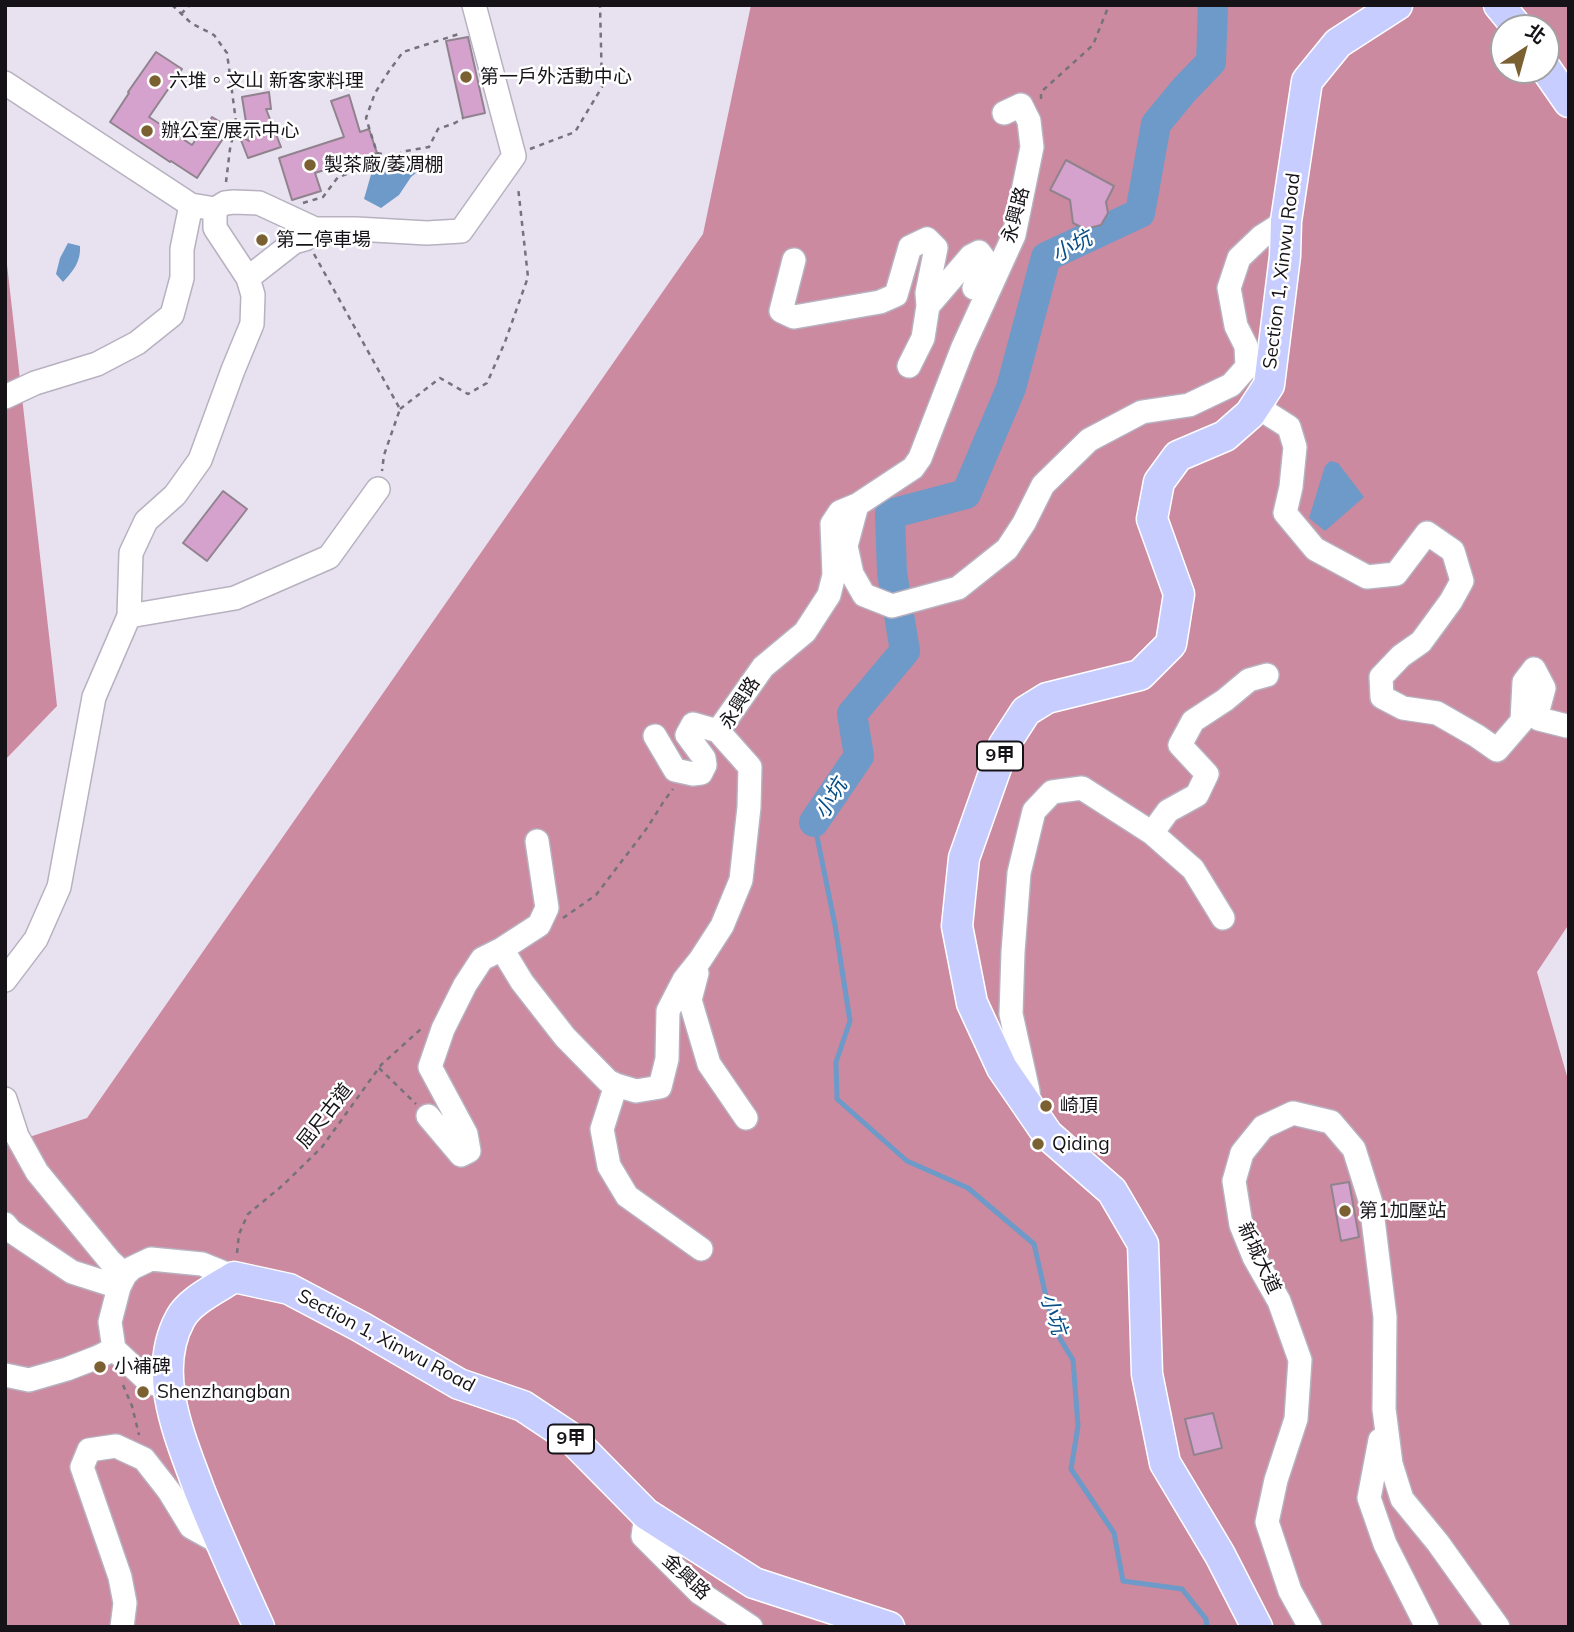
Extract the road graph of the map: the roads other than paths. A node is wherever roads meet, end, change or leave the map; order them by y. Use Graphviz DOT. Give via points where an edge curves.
graph roads {
  1 [pos="474,5"];
  2 [pos="1398,5"];
  3 [pos="5,83"];
  4 [pos="1556,84"];
  5 [pos="1569,102"];
  6 [pos="1004,113"];
  7 [pos="191,205"];
  8 [pos="220,206"];
  9 [pos="1286,221"];
  10 [pos="305,239"];
  11 [pos="794,260"];
  12 [pos="248,278"];
  13 [pos="928,306"];
  14 [pos="963,346"];
  15 [pos="909,366"];
  16 [pos="5,397"];
  17 [pos="1256,406"];
  18 [pos="378,489"];
  19 [pos="857,505"];
  20 [pos="129,616"];
  21 [pos="1267,676"];
  22 [pos="1567,726"];
  23 [pos="719,731"];
  24 [pos="654,736"];
  25 [pos="1152,832"];
  26 [pos="537,841"];
  27 [pos="1223,918"];
  28 [pos="502,949"];
  29 [pos="700,960"];
  30 [pos="5,980"];
  31 [pos="615,1085"];
  32 [pos="5,1099"];
  33 [pos="1029,1107"];
  34 [pos="428,1116"];
  35 [pos="746,1118"];
  36 [pos="5,1224"];
  37 [pos="701,1249"];
  38 [pos="234,1277"];
  39 [pos="122,1281"];
  40 [pos="114,1349"];
  41 [pos="5,1375"];
  42 [pos="169,1390"];
  43 [pos="1384,1409"];
  44 [pos="646,1514"];
  45 [pos="220,1543"];
  46 [pos="122,1627"];
  47 [pos="259,1627"];
  48 [pos="751,1627"];
  49 [pos="889,1627"];
  50 [pos="1257,1627"];
  51 [pos="1310,1627"];
  52 [pos="1427,1627"];
  53 [pos="1498,1627"];
  1 -- 8 [label="street" via="514,156 461,231 316,229 259,203"];
  2 -- 9 [label="main road, Section 1, Xinwu Road / 9甲" via="1338,43 1307,81"];
  3 -- 7 [label="street"];
  4 -- 5 [label="main road"];
  6 -- 14 [label="street, 永興路" via="1021,105 1030,121 1032,147 1014,235"];
  7 -- 8 [label="street"];
  7 -- 16 [label="street" via="182,249 182,278 172,315 137,343 97,364"];
  8 -- 12 [label="street" via="215,228"];
  9 -- 17 [label="main road, Section 1, Xinwu Road / 9甲" via="1269,385"];
  9 -- 19 [label="street" via="1239,258 1229,288 1236,326 1246,346 1247,368 1231,385 1189,405 1142,412 1089,440 1043,485 1007,549 958,588 892,606 863,595 852,574 846,546"];
  10 -- 12 [label="street" via="294,242"];
  11 -- 13 [label="street" via="781,311 794,317 896,295 910,247 928,239 936,248"];
  12 -- 20 [label="street" via="253,295 252,324 200,460 175,495 146,521 131,553"];
  13 -- 14 [label="street" via="979,252 985,260 958,328"];
  13 -- 15 [label="street" via="923,338"];
  14 -- 19 [label="street, 永興路" via="920,458 913,468"];
  17 -- 22 [label="street" via="1289,428 1295,447 1285,513 1315,549 1367,578 1396,574 1427,533 1453,551 1462,581 1421,642 1381,677 1382,697 1402,708 1437,713 1497,750 1521,721 1524,682 1534,668 1544,688 1539,719"];
  17 -- 33 [label="main road, Section 1, Xinwu Road / 9甲" via="1225,436 1178,456 1159,482 1152,519 1179,593 1171,644 1140,675 1047,698 1026,711 1004,745 964,858 957,926 972,1003 1002,1068"];
  18 -- 20 [label="street" via="329,558 235,598"];
  19 -- 23 [label="street, 永興路" via="840,512 832,524 834,575 829,595 806,632 763,667"];
  20 -- 30 [label="street" via="94,697 59,887 36,939"];
  21 -- 25 [label="street" via="1249,680 1193,721 1180,745 1207,774 1197,795 1168,811"];
  23 -- 24 [label="street" via="693,724 687,735 704,758 701,773 675,770"];
  23 -- 29 [label="street, 永興路" via="750,767 749,807 741,880 722,926"];
  25 -- 27 [label="street" via="1193,869"];
  25 -- 33 [label="street" via="1082,788 1052,792 1034,811 1019,873 1011,1014"];
  26 -- 28 [label="street" via="547,908 539,925"];
  28 -- 31 [label="street" via="565,1037"];
  28 -- 34 [label="street" via="482,959 465,985 430,1067 466,1134 469,1151 461,1155"];
  29 -- 31 [label="street, 永興路" via="668,1011 667,1059 660,1087 636,1091"];
  29 -- 35 [label="street" via="690,1000 709,1064"];
  31 -- 37 [label="street" via="602,1129 609,1166 627,1196"];
  32 -- 39 [label="street" via="17,1136 37,1172"];
  33 -- 50 [label="main road, Section 1, Xinwu Road / 9甲" via="1048,1135 1112,1191 1143,1244 1147,1374 1165,1463"];
  36 -- 39 [label="street" via="72,1272"];
  38 -- 39 [label="street" via="202,1264 151,1259 132,1268"];
  38 -- 42 [label="main road" via="200,1298 181,1317 169,1347"];
  38 -- 44 [label="main road, Section 1, Xinwu Road / 9甲" via="289,1289 459,1384 523,1406 571,1438"];
  39 -- 40 [label="street" via="110,1322"];
  40 -- 41 [label="street" via="29,1380"];
  40 -- 42 [label="street" via="147,1380"];
  42 -- 45 [label="main road" via="178,1432"];
  43 -- 51 [label="street, 新城大道" via="1385,1317 1371,1203 1354,1149 1331,1122 1293,1113 1263,1127 1242,1153 1234,1181 1241,1226 1279,1301 1300,1360 1296,1419 1267,1522 1290,1591"];
  43 -- 52 [label="street" via="1369,1498 1385,1545"];
  43 -- 53 [label="street, 新城大道" via="1391,1464 1402,1499"];
  44 -- 48 [label="street, 金興路" via="643,1536 700,1593"];
  44 -- 49 [label="main road, Section 1, Xinwu Road / 9甲" via="754,1583"];
  45 -- 46 [label="street" via="191,1527 144,1459 116,1446 89,1450 82,1467 120,1577 125,1604"];
  45 -- 47 [label="main road"];
}
